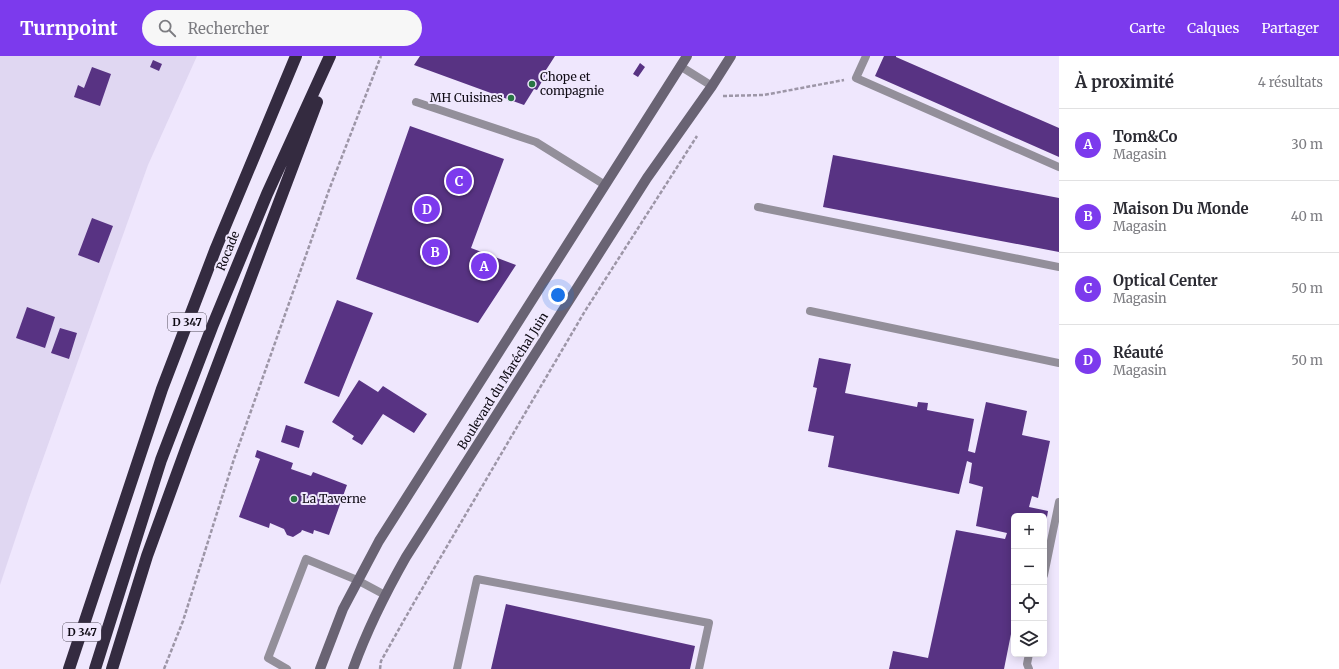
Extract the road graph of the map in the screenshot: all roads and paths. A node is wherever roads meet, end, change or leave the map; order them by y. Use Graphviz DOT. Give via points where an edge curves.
graph roads {
  1 [pos="296,56"];
  2 [pos="330,56"];
  3 [pos="335,56"];
  4 [pos="381,56"];
  5 [pos="686,56"];
  6 [pos="731,56"];
  7 [pos="866,56"];
  8 [pos="680,66"];
  9 [pos="856,78"];
  10 [pos="712,86"];
  11 [pos="727,89"];
  12 [pos="723,96"];
  13 [pos="416,102"];
  14 [pos="718,102"];
  15 [pos="697,136"];
  16 [pos="1059,167"];
  17 [pos="605,185"];
  18 [pos="758,207"];
  19 [pos="1059,267"];
  20 [pos="810,311"];
  21 [pos="1059,363"];
  22 [pos="1059,502"];
  23 [pos="1047,560"];
  24 [pos="357,580"];
  25 [pos="385,595"];
  26 [pos="1028,657"];
  27 [pos="69,669"];
  28 [pos="95,669"];
  29 [pos="112,669"];
  30 [pos="164,669"];
  31 [pos="287,669"];
  32 [pos="320,669"];
  33 [pos="353,669"];
  34 [pos="380,669"];
  35 [pos="457,669"];
  36 [pos="699,669"];
  37 [pos="1029,669"];
  1 -- 27 [label="highway, D 347" via="216,248 162,389"];
  2 -- 28 [label="highway, Rocade / D 347" via="267,194 161,460"];
  3 -- 29 [label="highway" via="187,446"];
  4 -- 30 [label="path" via="329,190 234,459 183,622"];
  5 -- 8 [label="main road, Boulevard du Maréchal Juin"];
  6 -- 10 [label="main road, Boulevard du Maréchal Juin"];
  7 -- 9 [label="lane"];
  8 -- 10 [label="lane"];
  8 -- 17 [label="main road, Boulevard du Maréchal Juin"];
  9 -- 12 [label="path" via="764,95"];
  9 -- 16 [label="lane"];
  10 -- 25 [label="main road, Boulevard du Maréchal Juin" via="647,178"];
  11 -- 12 [label="path"];
  12 -- 14 [label="path"];
  13 -- 17 [label="lane" via="536,142"];
  15 -- 34 [label="path" via="585,311 412,606 381,661"];
  17 -- 24 [label="main road, Boulevard du Maréchal Juin" via="379,541"];
  18 -- 19 [label="lane"];
  20 -- 21 [label="lane"];
  22 -- 23 [label="lane"];
  24 -- 25 [label="lane"];
  24 -- 31 [label="lane" via="306,559 268,658"];
  24 -- 32 [label="main road, Boulevard du Maréchal Juin" via="343,608"];
  25 -- 33 [label="main road, Boulevard du Maréchal Juin" via="371,622"];
  26 -- 37 [label="lane"];
  35 -- 36 [label="lane" via="477,579 709,623"];
}
